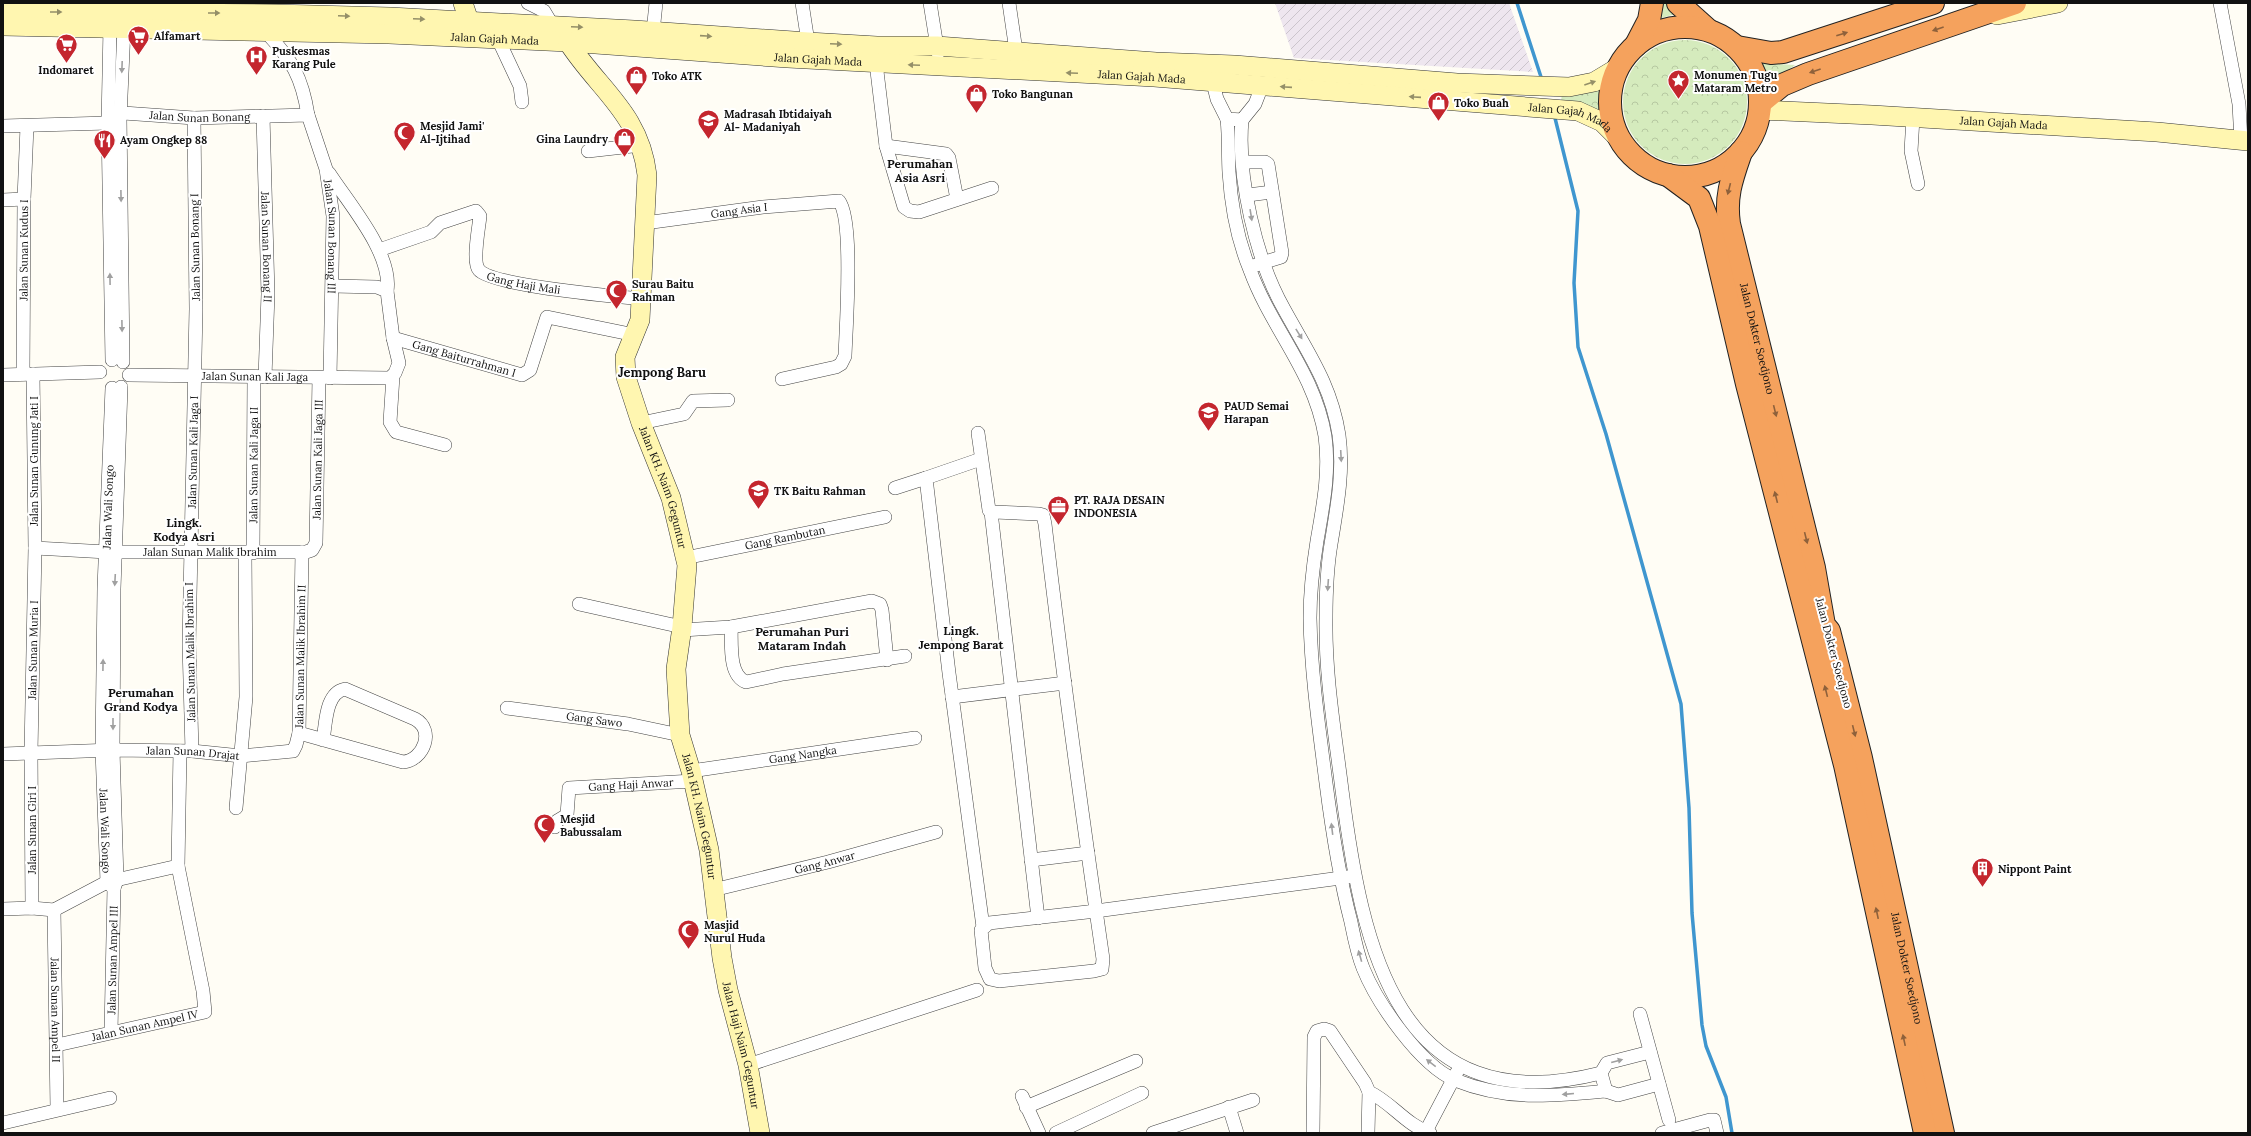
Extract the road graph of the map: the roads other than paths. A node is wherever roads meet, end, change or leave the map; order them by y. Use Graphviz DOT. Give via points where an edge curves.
graph roads {
  1 [pos="463,3"];
  2 [pos="528,3"];
  3 [pos="656,3"];
  4 [pos="802,3"];
  5 [pos="930,3"];
  6 [pos="1009,3"];
  7 [pos="1652,3"];
  8 [pos="1678,3"];
  9 [pos="1933,3"];
  10 [pos="2015,3"];
  11 [pos="2058,3"];
  12 [pos="2220,3"];
  13 [pos="272,8"];
  14 [pos="3,12"];
  15 [pos="1969,19"];
  16 [pos="36,20"];
  17 [pos="193,21"];
  18 [pos="469,22"];
  19 [pos="390,25"];
  20 [pos="3,26"];
  21 [pos="553,26"];
  22 [pos="117,28"];
  23 [pos="1708,30"];
  24 [pos="266,32"];
  25 [pos="653,32"];
  26 [pos="498,38"];
  27 [pos="633,38"];
  28 [pos="568,42"];
  29 [pos="808,42"];
  30 [pos="1636,45"];
  31 [pos="937,46"];
  32 [pos="1736,47"];
  33 [pos="1016,51"];
  34 [pos="876,63"];
  35 [pos="1234,65"];
  36 [pos="940,66"];
  37 [pos="1619,67"];
  38 [pos="1213,83"];
  39 [pos="1234,84"];
  40 [pos="1262,86"];
  41 [pos="522,102"];
  42 [pos="1760,107"];
  43 [pos="308,115"];
  44 [pos="112,116"];
  45 [pos="263,116"];
  46 [pos="194,118"];
  47 [pos="1913,118"];
  48 [pos="1227,119"];
  49 [pos="1242,120"];
  50 [pos="3,126"];
  51 [pos="27,126"];
  52 [pos="2245,141"];
  53 [pos="1622,142"];
  54 [pos="641,145"];
  55 [pos="886,146"];
  56 [pos="588,151"];
  57 [pos="1741,152"];
  58 [pos="1244,162"];
  59 [pos="326,169"];
  60 [pos="1668,175"];
  61 [pos="1918,184"];
  62 [pos="992,188"];
  63 [pos="1272,192"];
  64 [pos="1248,195"];
  65 [pos="24,199"];
  66 [pos="957,199"];
  67 [pos="3,200"];
  68 [pos="645,223"];
  69 [pos="379,250"];
  70 [pos="1262,262"];
  71 [pos="1249,268"];
  72 [pos="333,286"];
  73 [pos="387,291"];
  74 [pos="641,299"];
  75 [pos="635,335"];
  76 [pos="393,338"];
  77 [pos="1314,359"];
  78 [pos="117,361"];
  79 [pos="1302,367"];
  80 [pos="100,372"];
  81 [pos="28,374"];
  82 [pos="3,375"];
  83 [pos="128,375"];
  84 [pos="195,375"];
  85 [pos="259,377"];
  86 [pos="387,377"];
  87 [pos="325,378"];
  88 [pos="782,379"];
  89 [pos="116,387"];
  90 [pos="728,400"];
  91 [pos="641,423"];
  92 [pos="978,433"];
  93 [pos="445,445"];
  94 [pos="981,459"];
  95 [pos="926,478"];
  96 [pos="895,488"];
  97 [pos="990,512"];
  98 [pos="885,517"];
  99 [pos="35,548"];
  100 [pos="107,551"];
  101 [pos="190,552"];
  102 [pos="302,552"];
  103 [pos="249,553"];
  104 [pos="685,558"];
  105 [pos="579,604"];
  106 [pos="731,627"];
  107 [pos="682,628"];
  108 [pos="905,656"];
  109 [pos="1327,657"];
  110 [pos="1313,658"];
  111 [pos="887,660"];
  112 [pos="1065,683"];
  113 [pos="1010,690"];
  114 [pos="952,697"];
  115 [pos="507,708"];
  116 [pos="299,734"];
  117 [pos="680,735"];
  118 [pos="915,738"];
  119 [pos="323,740"];
  120 [pos="107,750"];
  121 [pos="186,751"];
  122 [pos="31,752"];
  123 [pos="284,752"];
  124 [pos="3,754"];
  125 [pos="241,756"];
  126 [pos="1853,762"];
  127 [pos="692,776"];
  128 [pos="236,808"];
  129 [pos="555,827"];
  130 [pos="936,832"];
  131 [pos="1088,853"];
  132 [pos="1031,860"];
  133 [pos="178,866"];
  134 [pos="1355,876"];
  135 [pos="1340,878"];
  136 [pos="112,883"];
  137 [pos="712,890"];
  138 [pos="32,908"];
  139 [pos="3,909"];
  140 [pos="54,910"];
  141 [pos="1096,912"];
  142 [pos="1038,918"];
  143 [pos="983,927"];
  144 [pos="722,958"];
  145 [pos="977,990"];
  146 [pos="1640,1014"];
  147 [pos="111,1032"];
  148 [pos="57,1045"];
  149 [pos="1650,1052"];
  150 [pos="1136,1062"];
  151 [pos="748,1065"];
  152 [pos="1460,1066"];
  153 [pos="1601,1073"];
  154 [pos="1453,1079"];
  155 [pos="1659,1084"];
  156 [pos="1924,1089"];
  157 [pos="1606,1091"];
  158 [pos="1368,1092"];
  159 [pos="1142,1093"];
  160 [pos="110,1098"];
  161 [pos="1253,1100"];
  162 [pos="1229,1107"];
  163 [pos="57,1109"];
  164 [pos="1669,1120"];
  165 [pos="3,1123"];
  166 [pos="1180,1128"];
  167 [pos="1426,1132"];
  168 [pos="760,1133"];
  169 [pos="1038,1133"];
  170 [pos="1056,1133"];
  171 [pos="1153,1133"];
  172 [pos="1237,1133"];
  173 [pos="1313,1133"];
  174 [pos="1368,1133"];
  175 [pos="1662,1133"];
  176 [pos="1717,1133"];
  177 [pos="1925,1133"];
  178 [pos="1943,1133"];
  1 -- 18 [label="main road"];
  2 -- 21 [label="street" via="544,11"];
  3 -- 25 [label="street"];
  4 -- 29 [label="street"];
  5 -- 31 [label="street"];
  6 -- 33 [label="street"];
  7 -- 30 [label="highway" via="1649,20"];
  8 -- 23 [label="highway"];
  32 -- 9 [label="highway, one-way" via="1771,53 1783,52"];
  10 -- 15 [label="highway"];
  11 -- 15 [label="main road" via="2015,13"];
  12 -- 52 [label="street"];
  17 -- 13 [label="main road, Jalan Gajah Mada, one-way"];
  13 -- 19 [label="main road, Jalan Gajah Mada, one-way"];
  14 -- 16 [label="main road, Jalan Gajah Mada"];
  15 -- 42 [label="highway, one-way" via="1808,74 1782,85"];
  16 -- 17 [label="main road, Jalan Gajah Mada, one-way"];
  16 -- 20 [label="main road, Jalan Gajah Mada"];
  16 -- 22 [label="main road, Jalan Gajah Mada"];
  17 -- 22 [label="main road, Jalan Gajah Mada"];
  17 -- 24 [label="main road, Jalan Gajah Mada"];
  19 -- 18 [label="main road, Jalan Gajah Mada, one-way"];
  18 -- 21 [label="main road, Jalan Gajah Mada"];
  19 -- 24 [label="main road, Jalan Gajah Mada"];
  19 -- 26 [label="main road, Jalan Gajah Mada"];
  21 -- 27 [label="main road, Jalan Gajah Mada, one-way"];
  22 -- 44 [label="street"];
  23 -- 30 [label="highway" via="1689,26 1670,28 1652,34"];
  23 -- 32 [label="highway"];
  24 -- 43 [label="street, Jalan Sunan Bonang III" via="282,47 292,64 305,95"];
  25 -- 27 [label="main road, Jalan Gajah Mada"];
  25 -- 29 [label="main road, Jalan Gajah Mada, one-way"];
  26 -- 28 [label="main road, Jalan Gajah Mada"];
  26 -- 41 [label="street" via="520,86"];
  27 -- 28 [label="main road, Jalan Gajah Mada"];
  27 -- 34 [label="main road, Jalan Gajah Mada"];
  28 -- 54 [label="main road, Jalan KH. Naim Geguntur" via="579,59 621,107"];
  29 -- 31 [label="main road, Jalan Gajah Mada, one-way"];
  30 -- 37 [label="highway"];
  31 -- 33 [label="main road, Jalan Gajah Mada"];
  31 -- 36 [label="street"];
  32 -- 42 [label="highway" via="1750,63 1758,83"];
  33 -- 35 [label="main road, Jalan Gajah Mada" via="1156,62"];
  36 -- 34 [label="main road, Jalan Gajah Mada, one-way"];
  34 -- 55 [label="street"];
  35 -- 37 [label="main road, Jalan Gajah Mada, one-way" via="1457,83 1569,87 1594,82"];
  35 -- 39 [label="main road"];
  38 -- 36 [label="main road, Jalan Gajah Mada, one-way" via="1086,73"];
  37 -- 53 [label="highway" via="1610,97 1615,128"];
  38 -- 39 [label="main road, Jalan Gajah Mada"];
  38 -- 48 [label="street" via="1217,99"];
  39 -- 40 [label="main road, Jalan Gajah Mada"];
  40 -- 49 [label="street" via="1255,104"];
  53 -- 40 [label="main road, Jalan Gajah Mada, one-way" via="1602,122 1578,111"];
  42 -- 47 [label="main road, Jalan Gajah Mada"];
  42 -- 57 [label="highway" via="1754,133"];
  43 -- 45 [label="street, Jalan Sunan Bonang"];
  43 -- 59 [label="street, Jalan Sunan Bonang III"];
  44 -- 46 [label="street, Jalan Sunan Bonang"];
  44 -- 51 [label="street, Jalan Sunan Bonang"];
  44 -- 78 [label="street"];
  45 -- 46 [label="street, Jalan Sunan Bonang"];
  45 -- 85 [label="street, Jalan Sunan Bonang II" via="268,294"];
  46 -- 84 [label="street, Jalan Sunan Bonang I"];
  47 -- 52 [label="main road, Jalan Gajah Mada" via="2157,132"];
  47 -- 61 [label="street" via="1910,151"];
  48 -- 49 [label="street"];
  48 -- 71 [label="street" via="1232,198"];
  49 -- 58 [label="street"];
  50 -- 51 [label="street, Jalan Sunan Bonang"];
  51 -- 65 [label="street, Jalan Sunan Kudus I"];
  53 -- 60 [label="highway" via="1650,168"];
  54 -- 56 [label="street"];
  54 -- 68 [label="main road, Jalan KH. Naim Geguntur" via="647,175"];
  55 -- 66 [label="street" via="946,154"];
  55 -- 66 [label="street" via="902,205 906,209 917,212"];
  57 -- 60 [label="highway" via="1725,165 1707,174 1688,177"];
  57 -- 126 [label="highway, Jalan Dokter Soedjono, one-way" via="1727,193 1729,224 1814,568 1824,625 1829,631"];
  58 -- 63 [label="street" via="1268,164"];
  58 -- 64 [label="street"];
  59 -- 69 [label="street"];
  59 -- 72 [label="street, Jalan Sunan Bonang III" via="333,216"];
  126 -- 60 [label="highway, Jalan Dokter Soedjono, one-way" via="1747,384 1708,220 1699,198"];
  62 -- 66 [label="street"];
  63 -- 64 [label="street"];
  63 -- 70 [label="street" via="1282,253 1278,260"];
  64 -- 70 [label="street, one-way"];
  65 -- 67 [label="street"];
  65 -- 81 [label="street, Jalan Sunan Kudus I"];
  68 -- 74 [label="main road, Jalan KH. Naim Geguntur"];
  68 -- 88 [label="street, Gang Asia I" via="834,199 842,205 847,249 845,356 836,367"];
  69 -- 73 [label="street" via="388,275"];
  69 -- 74 [label="street, Gang Haji Mali" via="431,232 440,223 476,211 480,216 476,262 486,275 546,287"];
  70 -- 71 [label="street"];
  70 -- 77 [label="street, one-way" via="1283,308"];
  71 -- 79 [label="street" via="1270,315"];
  72 -- 73 [label="street" via="377,287"];
  72 -- 87 [label="street, Jalan Sunan Bonang III"];
  73 -- 76 [label="street"];
  74 -- 75 [label="main road, Jalan KH. Naim Geguntur" via="640,320"];
  75 -- 76 [label="street, Gang Baiturrahman I" via="547,317 530,370 522,375"];
  75 -- 91 [label="main road, Jalan KH. Naim Geguntur" via="625,357 625,367 628,387"];
  76 -- 86 [label="street" via="399,363"];
  77 -- 79 [label="street"];
  77 -- 109 [label="street, one-way" via="1326,386 1341,453 1341,482 1330,547 1326,618"];
  78 -- 80 [label="street" via="105,363"];
  78 -- 83 [label="street" via="128,370"];
  79 -- 110 [label="street" via="1313,391 1327,454 1327,481 1312,585 1310,618"];
  80 -- 81 [label="street"];
  80 -- 89 [label="street" via="103,383"];
  81 -- 82 [label="street"];
  81 -- 99 [label="street, Jalan Sunan Gunung Jati I"];
  83 -- 84 [label="street, Jalan Sunan Kali Jaga"];
  83 -- 89 [label="street" via="127,381"];
  84 -- 85 [label="street, Jalan Sunan Kali Jaga"];
  84 -- 101 [label="street, Jalan Sunan Kali Jaga I"];
  85 -- 87 [label="street, Jalan Sunan Kali Jaga"];
  85 -- 103 [label="street, Jalan Sunan Kali Jaga II"];
  86 -- 87 [label="street, Jalan Sunan Kali Jaga"];
  86 -- 93 [label="street" via="390,422 393,427 400,434"];
  87 -- 102 [label="street, Jalan Sunan Kali Jaga III" via="316,541 312,550"];
  89 -- 100 [label="street, Jalan Wali Songo"];
  90 -- 91 [label="street" via="693,401 684,414"];
  91 -- 104 [label="main road, Jalan KH. Naim Geguntur" via="670,498"];
  92 -- 94 [label="street"];
  94 -- 95 [label="street"];
  94 -- 97 [label="street" via="985,497"];
  95 -- 96 [label="street"];
  95 -- 114 [label="street"];
  97 -- 112 [label="street" via="1034,512 1043,515"];
  97 -- 113 [label="street"];
  98 -- 104 [label="street, Gang Rambutan"];
  99 -- 100 [label="street, Jalan Sunan Malik Ibrahim"];
  99 -- 122 [label="street, Jalan Sunan Muria I"];
  100 -- 101 [label="street, Jalan Sunan Malik Ibrahim"];
  100 -- 120 [label="street, Jalan Wali Songo" via="104,588"];
  101 -- 103 [label="street, Jalan Sunan Malik Ibrahim"];
  101 -- 121 [label="street, Jalan Sunan Malik Ibrahim I"];
  102 -- 103 [label="street, Jalan Sunan Malik Ibrahim"];
  102 -- 116 [label="street, Jalan Sunan Malik Ibrahim II"];
  103 -- 125 [label="street" via="246,697"];
  104 -- 107 [label="main road, Jalan KH. Naim Geguntur" via="687,575"];
  105 -- 107 [label="street"];
  106 -- 107 [label="street"];
  106 -- 111 [label="street" via="734,670 738,678 746,682 783,674"];
  106 -- 111 [label="street" via="872,601 880,604 882,610"];
  107 -- 117 [label="main road, Jalan KH. Naim Geguntur" via="676,669"];
  108 -- 111 [label="street"];
  109 -- 110 [label="street"];
  109 -- 134 [label="street"];
  135 -- 110 [label="street, one-way" via="1316,705"];
  112 -- 113 [label="street"];
  112 -- 131 [label="street"];
  113 -- 114 [label="street"];
  113 -- 132 [label="street"];
  114 -- 143 [label="street"];
  115 -- 117 [label="street, Gang Sawo" via="628,724"];
  116 -- 119 [label="street"];
  116 -- 123 [label="street, Jalan Sunan Malik Ibrahim II" via="295,748 291,752"];
  117 -- 127 [label="main road, Jalan KH. Naim Geguntur"];
  118 -- 127 [label="street, Gang Nangka"];
  119 -- 119 [label="street" via="403,762 412,760 420,754 426,734 423,725 415,719 345,689 334,695 330,703"];
  120 -- 121 [label="street, Jalan Sunan Drajat"];
  120 -- 122 [label="street, Jalan Sunan Drajat"];
  120 -- 136 [label="street, Jalan Wali Songo"];
  121 -- 125 [label="street, Jalan Sunan Drajat"];
  121 -- 133 [label="street, Jalan Sunan Malik Ibrahim I"];
  122 -- 124 [label="street, Jalan Sunan Drajat"];
  122 -- 138 [label="street, Jalan Sunan Giri I"];
  123 -- 125 [label="street, Jalan Sunan Drajat"];
  125 -- 128 [label="street"];
  126 -- 156 [label="highway, Jalan Dokter Soedjono"];
  127 -- 129 [label="street, Gang Haji Anwar" via="569,788 567,815 557,821"];
  127 -- 137 [label="main road, Jalan KH. Naim Geguntur" via="709,850"];
  130 -- 137 [label="street, Gang Anwar"];
  131 -- 132 [label="street"];
  131 -- 141 [label="street"];
  132 -- 142 [label="street"];
  133 -- 136 [label="street"];
  133 -- 147 [label="street, Jalan Sunan Ampel IV" via="205,1012"];
  134 -- 135 [label="street"];
  134 -- 152 [label="street" via="1376,958 1388,987 1413,1026 1436,1049"];
  135 -- 141 [label="street"];
  154 -- 135 [label="street, one-way" via="1428,1062 1402,1034 1379,997 1363,968"];
  136 -- 140 [label="street"];
  136 -- 147 [label="street, Jalan Sunan Ampel III"];
  137 -- 144 [label="main road, Jalan KH. Naim Geguntur"];
  138 -- 139 [label="street"];
  138 -- 140 [label="street"];
  140 -- 148 [label="street, Jalan Sunan Ampel II"];
  141 -- 142 [label="street"];
  141 -- 143 [label="street" via="1104,965 1102,969 1094,971 993,981 985,968"];
  142 -- 143 [label="street" via="988,924"];
  144 -- 151 [label="main road, Jalan Haji Naim Geguntur"];
  145 -- 151 [label="street"];
  146 -- 149 [label="street"];
  147 -- 148 [label="street, Jalan Sunan Ampel IV"];
  148 -- 163 [label="street, Jalan Sunan Ampel II"];
  153 -- 149 [label="street, one-way" via="1607,1063"];
  149 -- 155 [label="street"];
  150 -- 169 [label="street" via="1024,1101"];
  151 -- 168 [label="main road, Jalan Haji Naim Geguntur"];
  152 -- 153 [label="street" via="1501,1080 1535,1083"];
  152 -- 154 [label="street"];
  153 -- 157 [label="street"];
  157 -- 154 [label="street, one-way" via="1537,1097 1508,1094"];
  154 -- 167 [label="street"];
  155 -- 157 [label="street" via="1618,1096"];
  155 -- 164 [label="street"];
  156 -- 177 [label="highway, Jalan Dokter Soedjono"];
  156 -- 178 [label="highway, Jalan Dokter Soedjono"];
  158 -- 167 [label="street"];
  158 -- 173 [label="street" via="1330,1031 1324,1028 1317,1031 1314,1037"];
  158 -- 174 [label="street"];
  159 -- 170 [label="street"];
  160 -- 163 [label="street"];
  161 -- 162 [label="street"];
  162 -- 166 [label="street"];
  162 -- 172 [label="street"];
  163 -- 165 [label="street"];
  166 -- 171 [label="street"];
  175 -- 176 [label="street" via="1714,1120"];
}
